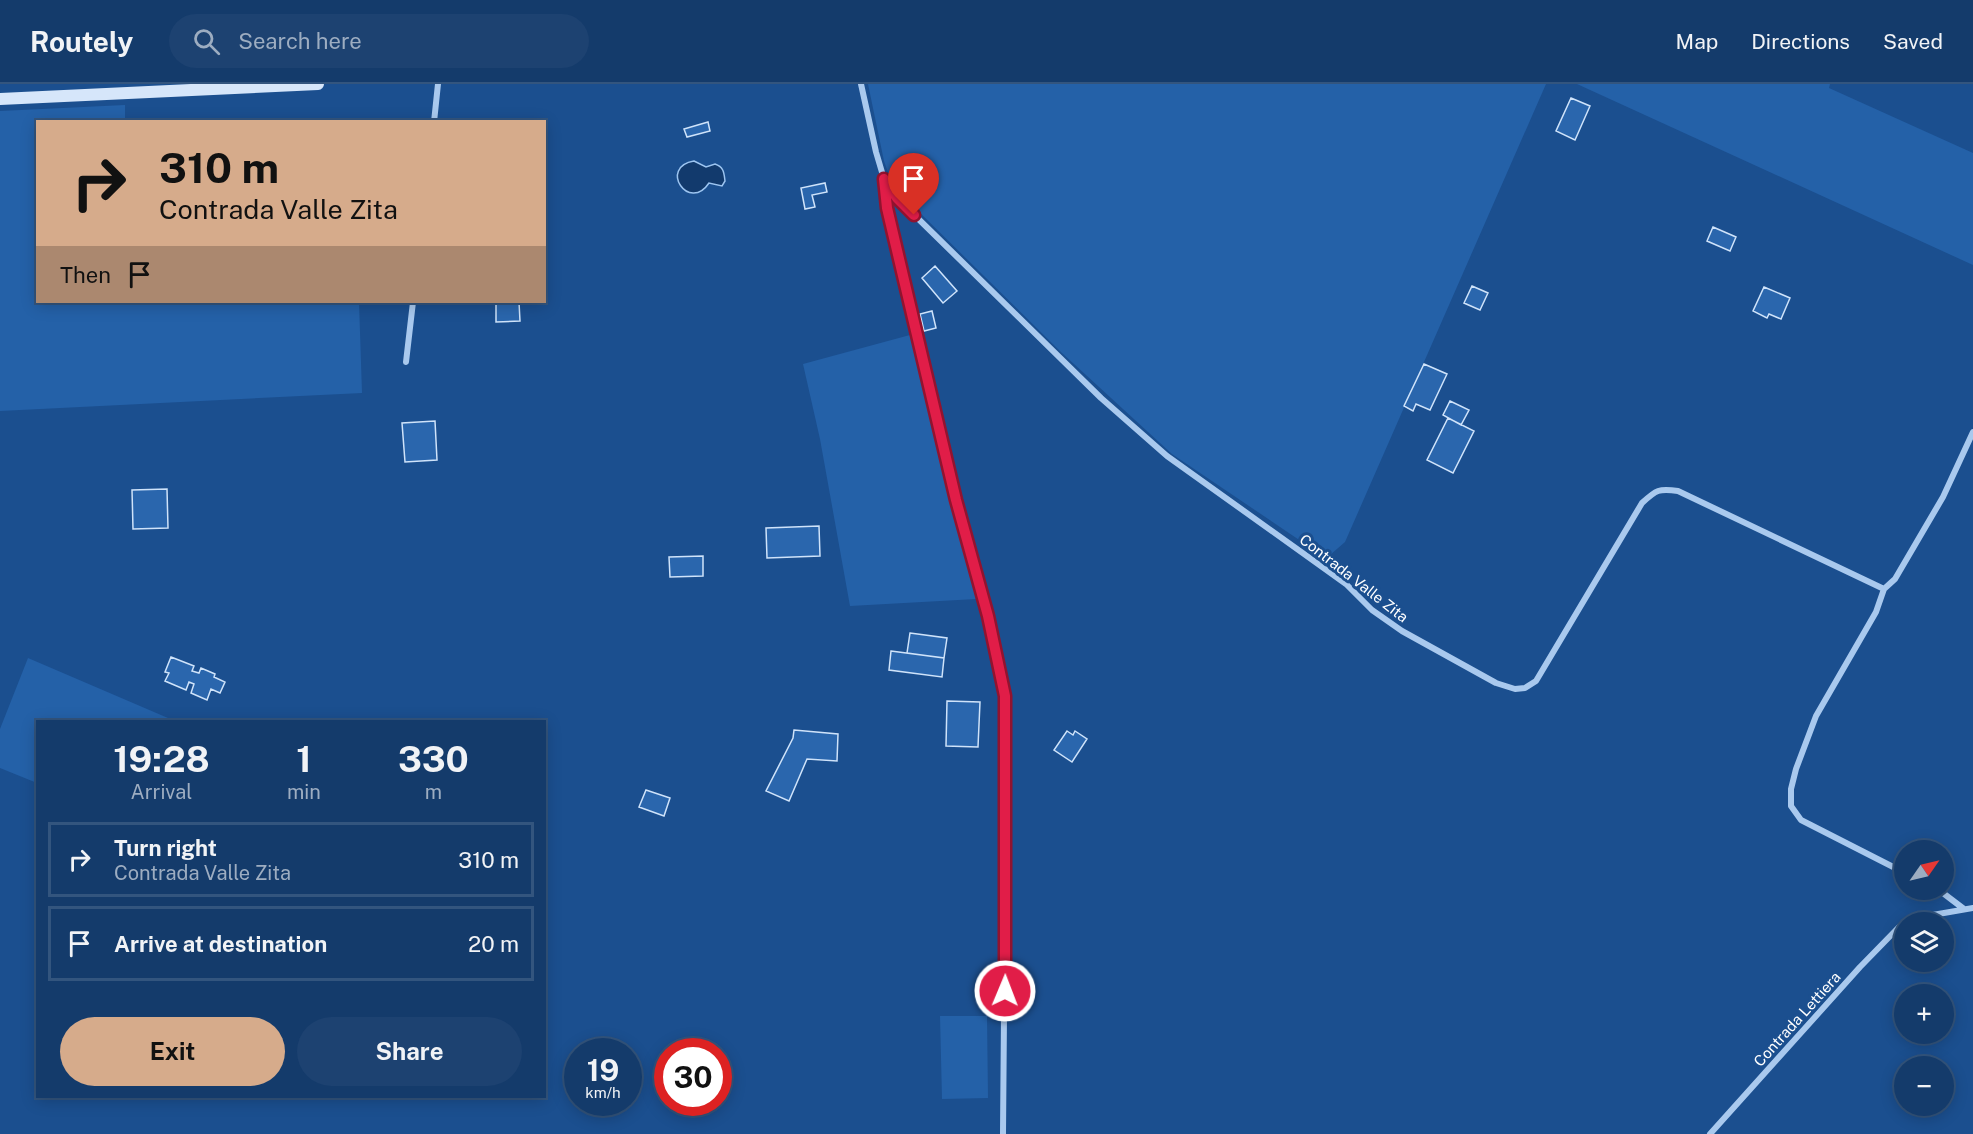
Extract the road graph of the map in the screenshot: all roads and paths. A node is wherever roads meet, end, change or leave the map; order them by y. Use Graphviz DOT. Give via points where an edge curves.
graph roads {
  1 [pos="318,84"];
  2 [pos="438,84"];
  3 [pos="861,84"];
  4 [pos="0,99"];
  5 [pos="434,120"];
  6 [pos="884,179"];
  7 [pos="413,303"];
  8 [pos="406,362"];
  9 [pos="1973,432"];
  10 [pos="1884,589"];
  11 [pos="1894,867"];
  12 [pos="1952,900"];
  13 [pos="1973,908"];
  14 [pos="1964,909"];
  15 [pos="1948,912"];
  16 [pos="1894,932"];
  17 [pos="1003,1134"];
  18 [pos="1710,1134"];
  1 -- 4 [label="street"];
  2 -- 5 [label="street"];
  3 -- 6 [label="street, Contrada Valle Zita"];
  6 -- 10 [label="street, Contrada Valle Zita" via="931,232 1101,398 1167,456 1346,584 1372,610 1402,631 1496,683 1515,689 1536,681 1642,503 1655,491 1678,491"];
  6 -- 17 [label="street, Contrada Valle Zita" via="887,208 1005,696"];
  7 -- 8 [label="street"];
  9 -- 10 [label="street" via="1943,497 1895,579"];
  10 -- 11 [label="street" via="1876,612 1816,716 1796,769 1791,806 1802,820"];
  12 -- 14 [label="street"];
  13 -- 14 [label="street, Contrada Lettiera"];
  14 -- 15 [label="street, Contrada Lettiera"];
  16 -- 18 [label="street, Contrada Lettiera"];
}
